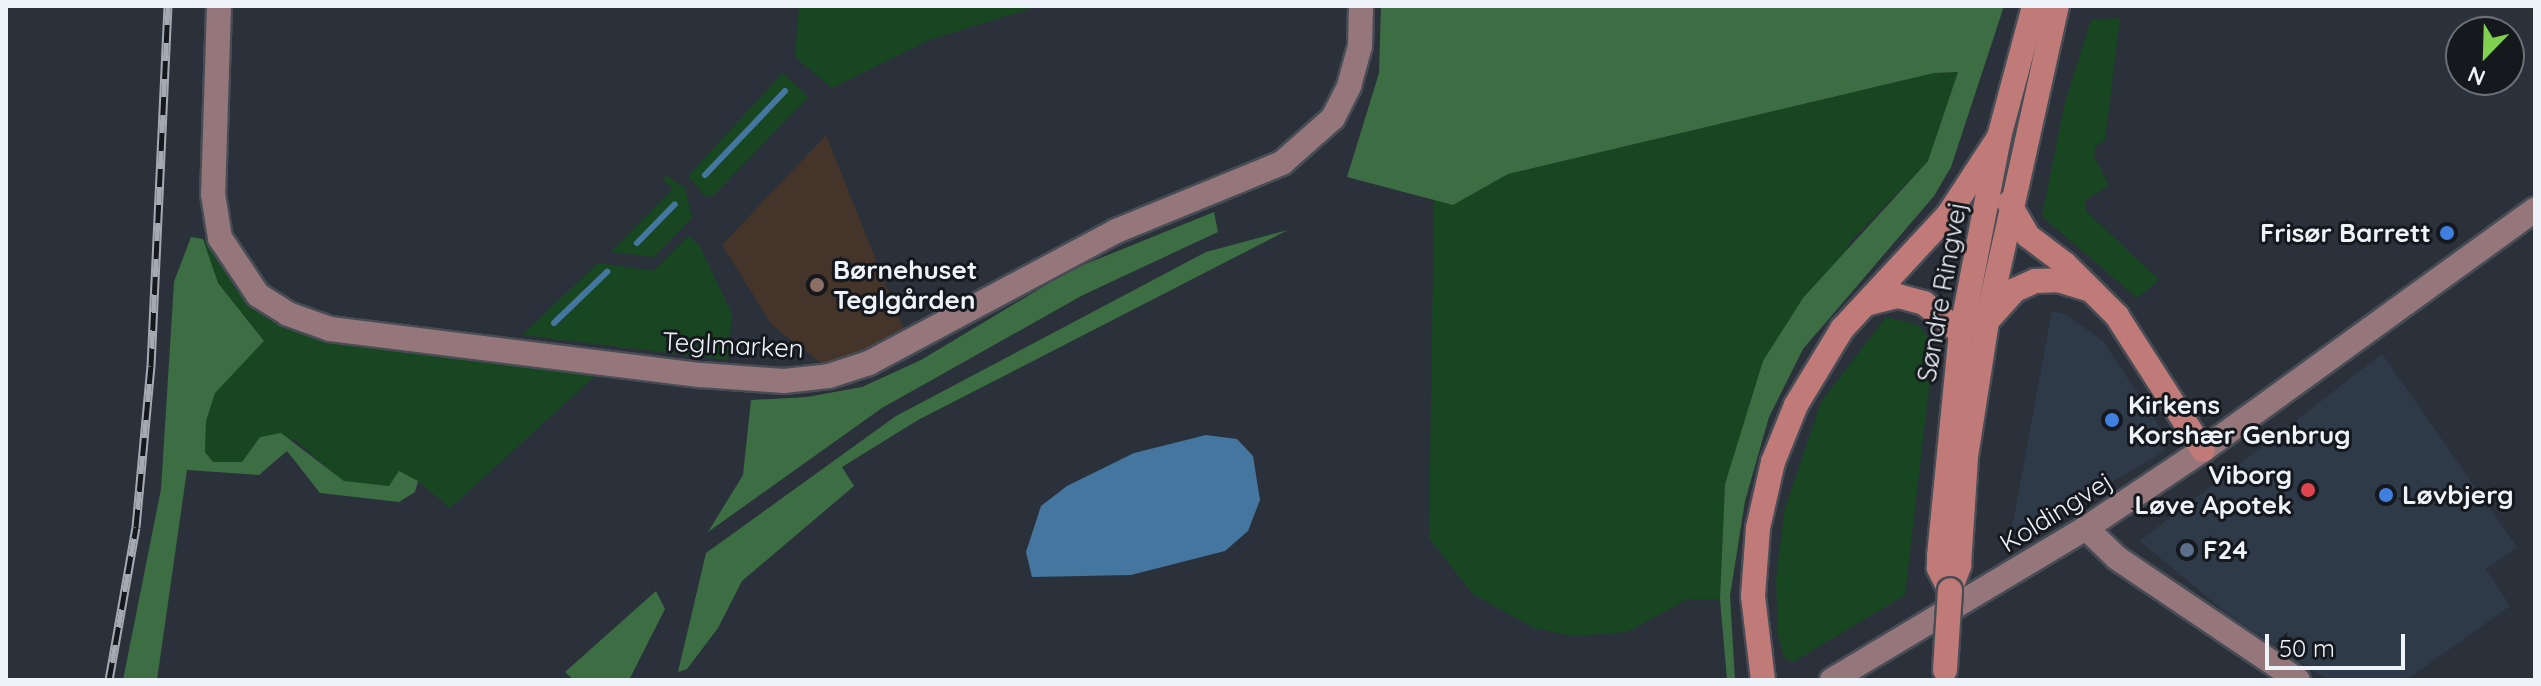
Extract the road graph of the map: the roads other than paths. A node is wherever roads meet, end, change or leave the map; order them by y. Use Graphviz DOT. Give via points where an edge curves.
graph roads {
  1 [pos="219,6"];
  2 [pos="1361,6"];
  3 [pos="2034,6"];
  4 [pos="2057,6"];
  5 [pos="1999,137"];
  6 [pos="2009,203"];
  7 [pos="2535,210"];
  8 [pos="2093,290"];
  9 [pos="1869,303"];
  10 [pos="1987,321"];
  11 [pos="1961,333"];
  12 [pos="2203,450"];
  13 [pos="2086,528"];
  14 [pos="1950,551"];
  15 [pos="1945,675"];
  16 [pos="1763,680"];
  17 [pos="1832,680"];
  18 [pos="2298,680"];
  1 -- 2 [label="street, Teglmarken" via="213,194 220,238 258,295 288,314 330,329 784,381 829,376 869,363 1116,231 1282,163 1333,118 1360,46"];
  3 -- 5 [label="main road, Søndre Ringvej"];
  4 -- 6 [label="main road, Søndre Ringvej"];
  5 -- 9 [label="main road" via="1948,215"];
  5 -- 11 [label="main road, Søndre Ringvej"];
  6 -- 8 [label="main road" via="2028,236"];
  6 -- 10 [label="main road, Søndre Ringvej"];
  7 -- 12 [label="street, Koldingvej"];
  8 -- 10 [label="main road" via="2058,280 2035,281 2015,290"];
  8 -- 12 [label="main road" via="2148,357"];
  9 -- 11 [label="main road" via="1898,296 1924,303"];
  9 -- 16 [label="main road" via="1842,329 1796,405 1773,462 1758,528 1753,596"];
  10 -- 14 [label="main road, Søndre Ringvej"];
  11 -- 14 [label="main road, Søndre Ringvej"];
  12 -- 13 [label="street, Koldingvej"];
  13 -- 17 [label="street, Koldingvej"];
  13 -- 18 [label="street" via="2117,558"];
  14 -- 15 [label="main road, Søndre Ringvej, bridge"];
}
